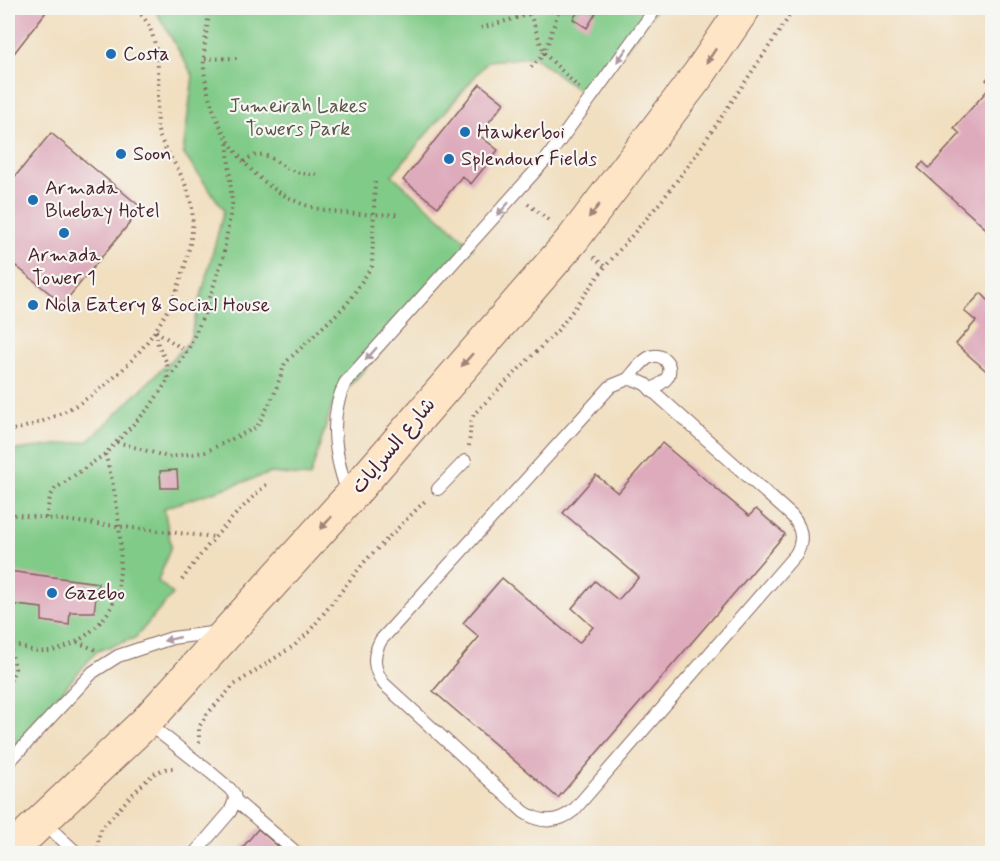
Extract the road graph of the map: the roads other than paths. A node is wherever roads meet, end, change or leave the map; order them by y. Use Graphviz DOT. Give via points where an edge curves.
graph roads {
  1 [pos="656,8"];
  2 [pos="744,8"];
  3 [pos="628,379"];
  4 [pos="651,390"];
  5 [pos="465,461"];
  6 [pos="438,489"];
  7 [pos="349,498"];
  8 [pos="229,632"];
  9 [pos="146,722"];
  10 [pos="8,763"];
  11 [pos="235,800"];
  12 [pos="42,821"];
  13 [pos="8,853"];
  14 [pos="78,854"];
  15 [pos="194,854"];
  16 [pos="298,854"];
  1 -- 7 [label="lane, one-way" via="548,157 345,383 338,398 335,433"];
  2 -- 7 [label="main road, شارع السرايات, one-way" via="699,74 573,239"];
  3 -- 4 [label="lane"];
  3 -- 4 [label="lane" via="650,356 663,358 670,370 668,376"];
  3 -- 4 [label="lane" via="611,386 381,640 374,658 384,684 524,812 540,820 559,820 574,810 800,547 800,530 792,516"];
  5 -- 6 [label="lane"];
  7 -- 8 [label="main road, شارع السرايات, one-way"];
  8 -- 9 [label="main road, شارع السرايات"];
  8 -- 10 [label="lane, one-way" via="172,638 118,656 93,672"];
  9 -- 11 [label="lane" via="230,789"];
  9 -- 12 [label="main road, شارع السرايات"];
  11 -- 15 [label="lane" via="230,812"];
  11 -- 16 [label="lane"];
  12 -- 13 [label="main road, شارع السرايات"];
  12 -- 14 [label="lane"];
}
